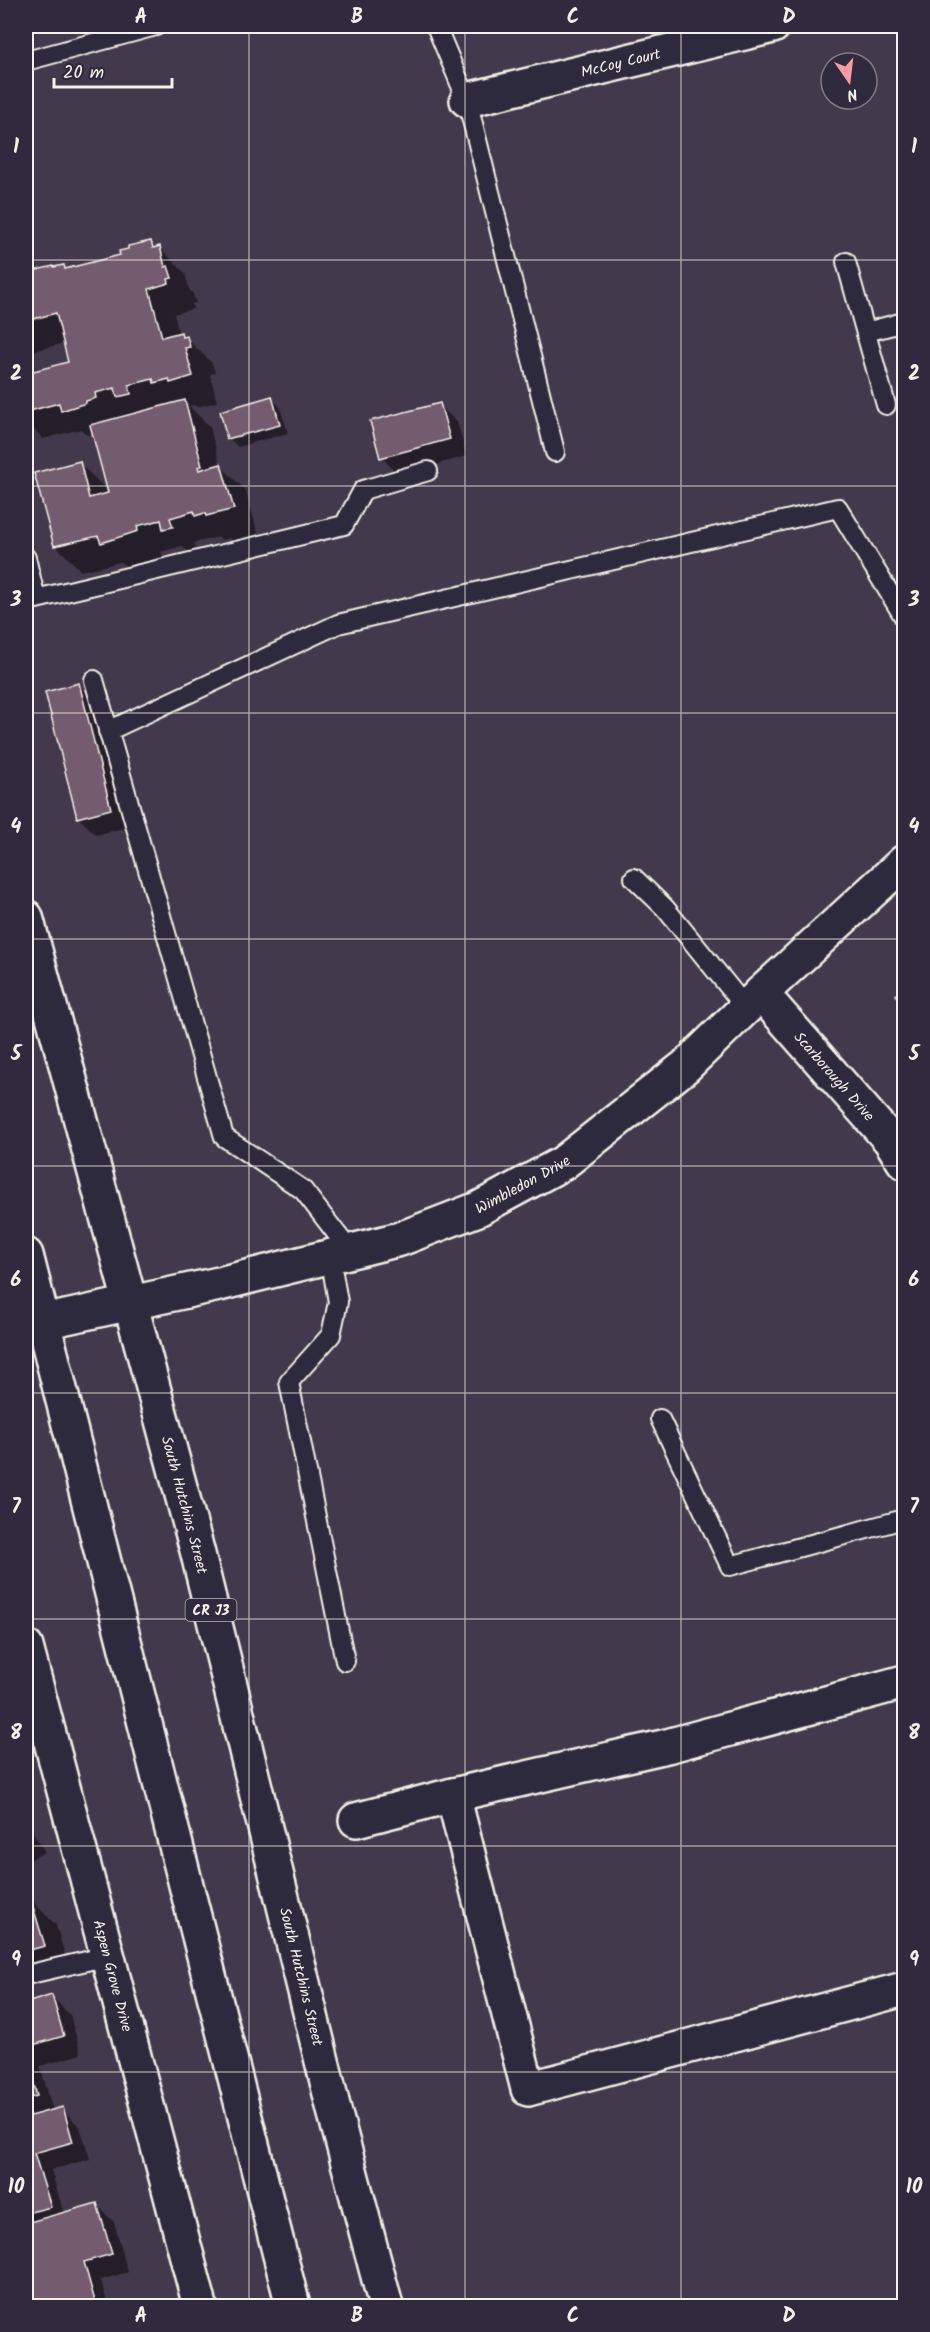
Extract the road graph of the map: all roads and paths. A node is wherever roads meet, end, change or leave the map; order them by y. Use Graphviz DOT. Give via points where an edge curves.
graph roads {
  1 [pos="156,26"];
  2 [pos="436,26"];
  3 [pos="772,26"];
  4 [pos="26,62"];
  5 [pos="467,100"];
  6 [pos="846,262"];
  7 [pos="904,322"];
  8 [pos="866,332"];
  9 [pos="886,405"];
  10 [pos="555,452"];
  11 [pos="428,471"];
  12 [pos="26,558"];
  13 [pos="904,617"];
  14 [pos="94,680"];
  15 [pos="108,731"];
  16 [pos="904,862"];
  17 [pos="634,878"];
  18 [pos="26,917"];
  19 [pos="753,1000"];
  20 [pos="904,1162"];
  21 [pos="340,1254"];
  22 [pos="26,1255"];
  23 [pos="131,1302"];
  24 [pos="43,1322"];
  25 [pos="660,1419"];
  26 [pos="904,1519"];
  27 [pos="26,1647"];
  28 [pos="345,1661"];
  29 [pos="904,1682"];
  30 [pos="453,1796"];
  31 [pos="356,1820"];
  32 [pos="108,1956"];
  33 [pos="26,1975"];
  34 [pos="904,1989"];
  35 [pos="200,2307"];
  36 [pos="293,2307"];
  37 [pos="386,2307"];
  1 -- 4 [label="lane"];
  2 -- 5 [label="lane"];
  3 -- 5 [label="street, McCoy Court"];
  5 -- 10 [label="lane"];
  6 -- 8 [label="lane"];
  7 -- 8 [label="lane"];
  8 -- 9 [label="lane"];
  11 -- 12 [label="lane" via="363,490 344,525 36,598"];
  13 -- 15 [label="lane" via="838,508 338,624"];
  14 -- 15 [label="lane"];
  15 -- 21 [label="lane" via="224,1137 303,1190"];
  16 -- 19 [label="street, Wimbledon Drive"];
  17 -- 19 [label="lane"];
  18 -- 23 [label="street, South Hutchins Street / CR J3"];
  19 -- 20 [label="street, Scarborough Drive" via="890,1140"];
  19 -- 21 [label="street, Wimbledon Drive" via="686,1066 563,1163 478,1209 400,1239"];
  21 -- 23 [label="street, Wimbledon Drive"];
  21 -- 28 [label="lane" via="332,1335 289,1382"];
  22 -- 24 [label="street"];
  23 -- 24 [label="street, Wimbledon Drive"];
  23 -- 37 [label="street, South Hutchins Street / CR J3"];
  24 -- 36 [label="street"];
  25 -- 26 [label="lane" via="730,1566"];
  27 -- 32 [label="street, Aspen Grove Drive"];
  29 -- 30 [label="street" via="666,1746"];
  30 -- 31 [label="street"];
  30 -- 34 [label="street" via="528,2089"];
  32 -- 33 [label="lane"];
  32 -- 35 [label="street, Aspen Grove Drive"];
}
